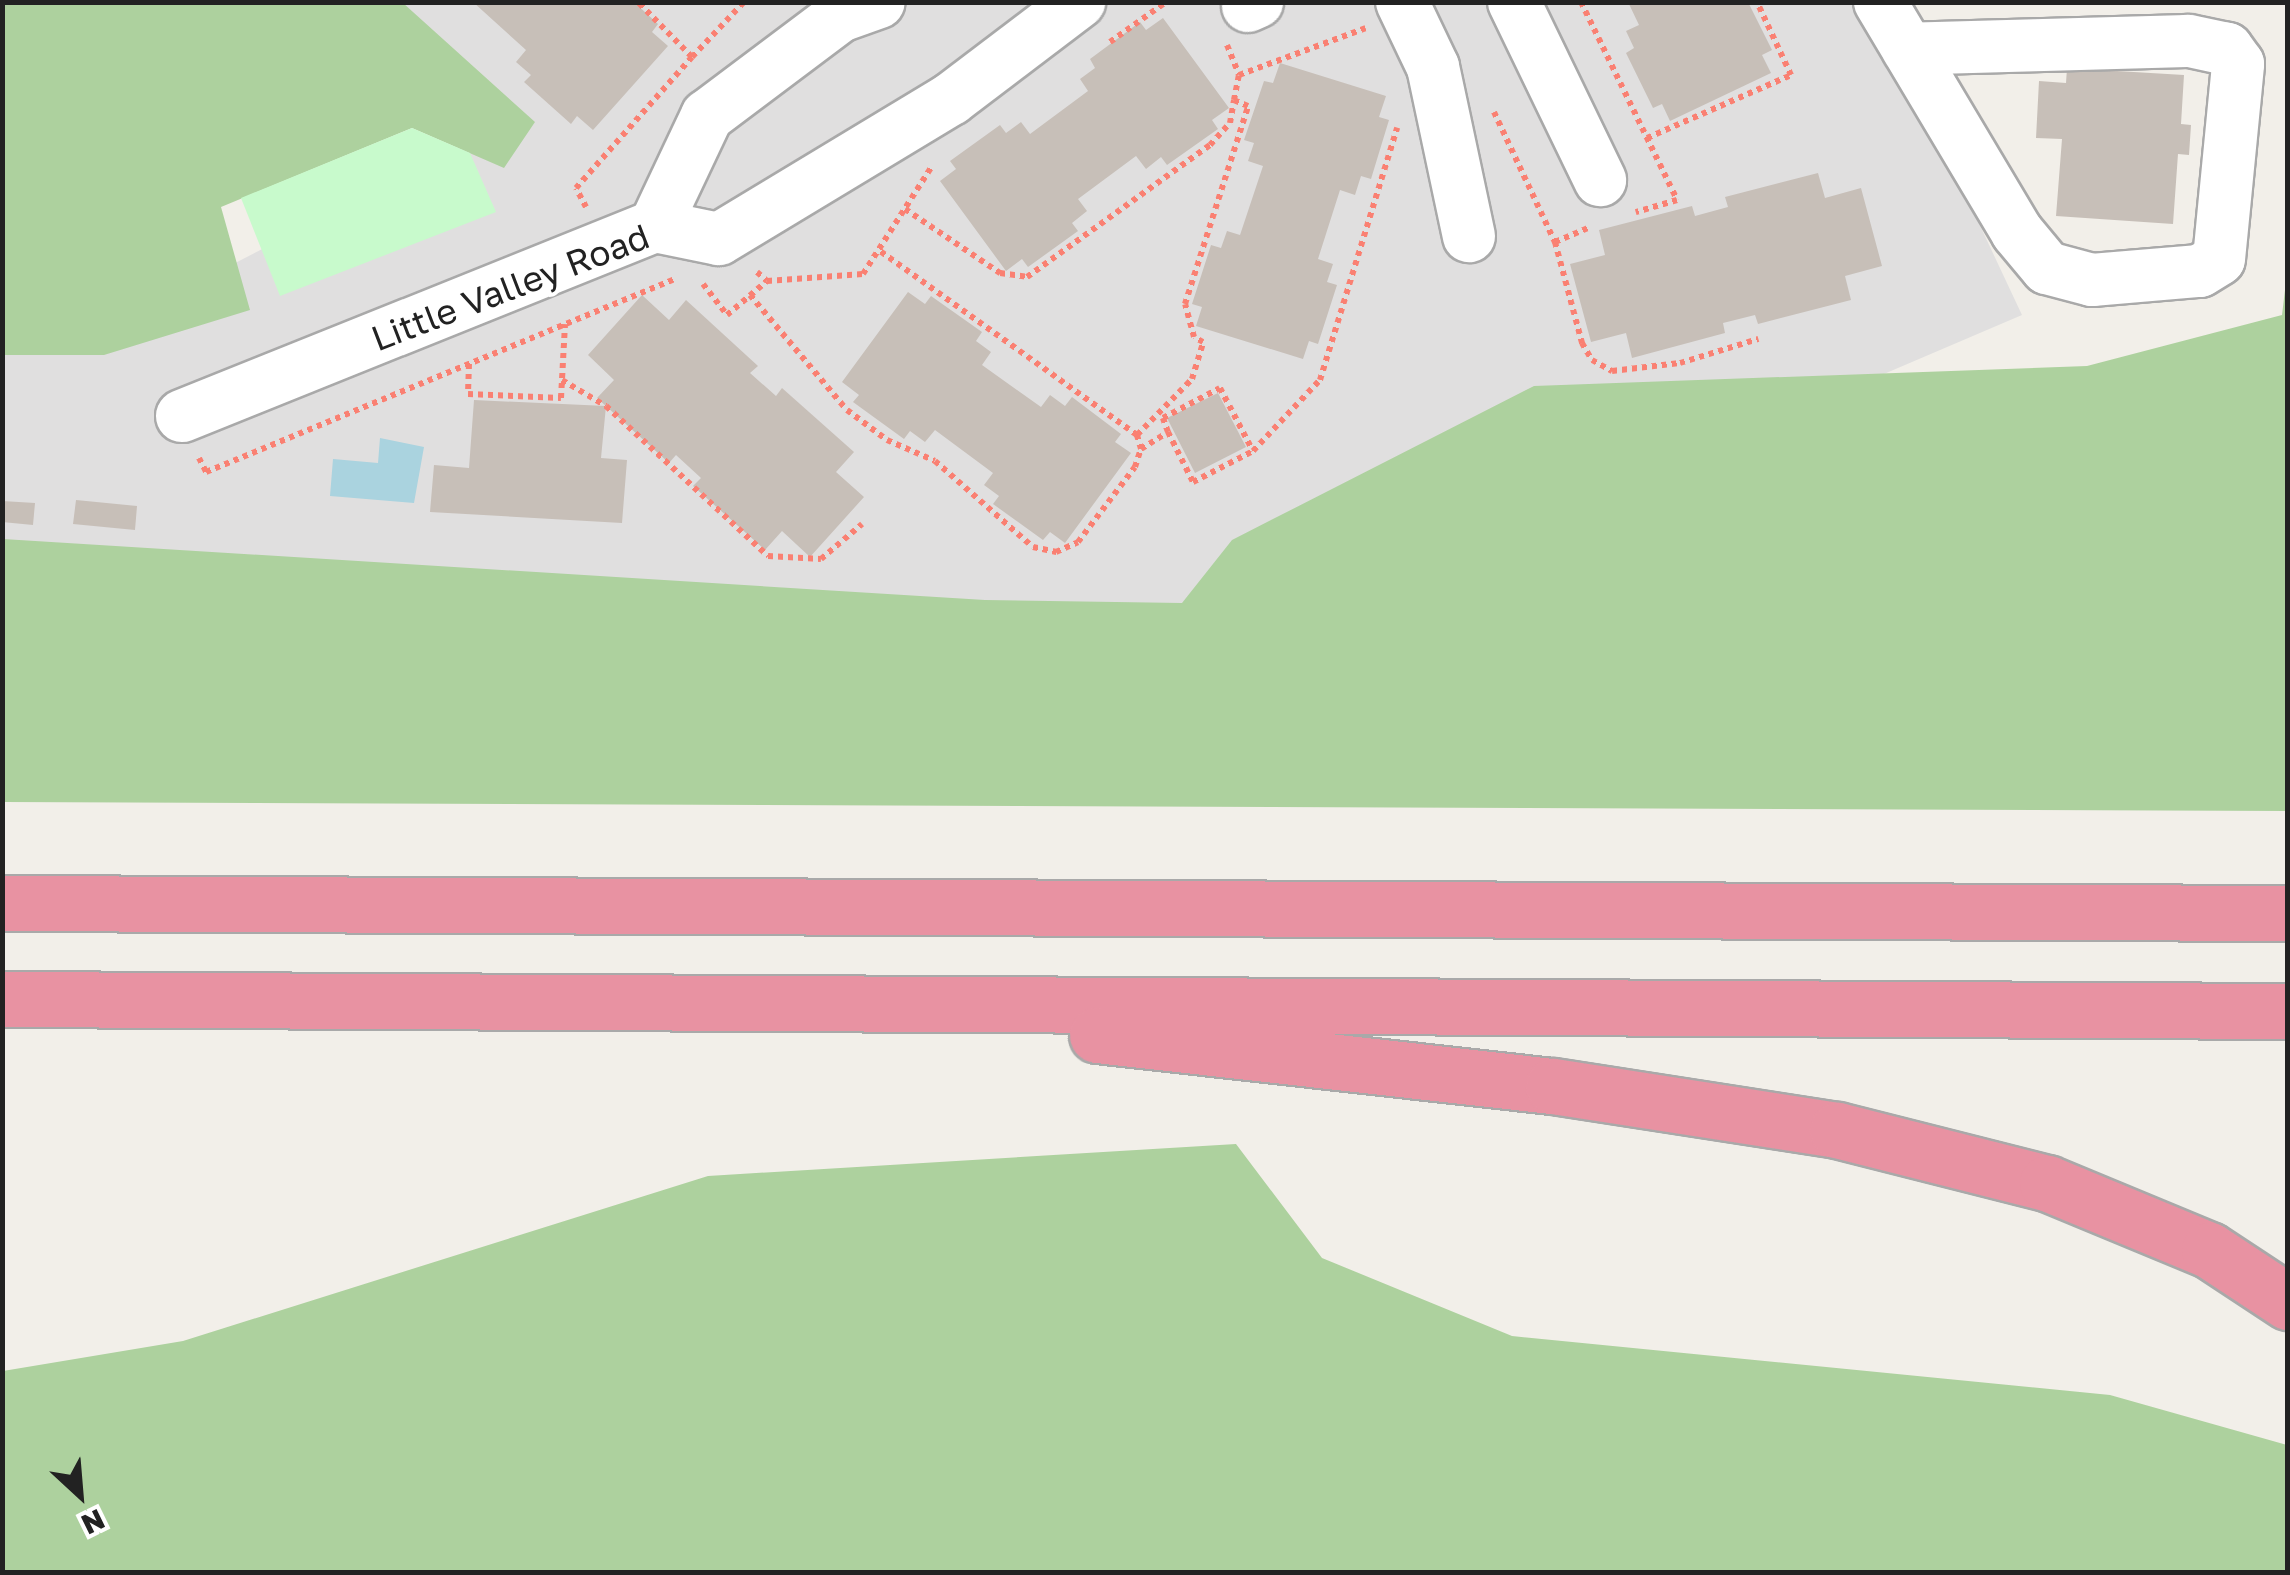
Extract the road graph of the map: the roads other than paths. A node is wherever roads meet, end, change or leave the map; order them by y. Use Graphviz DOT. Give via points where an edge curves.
graph roads {
  1 [pos="878,2"];
  2 [pos="1514,2"];
  3 [pos="1880,2"];
  4 [pos="1390,23"];
  5 [pos="1091,24"];
  6 [pos="1908,49"];
  7 [pos="1600,180"];
  8 [pos="655,226"];
  9 [pos="1469,236"];
  10 [pos="182,416"];
  11 [pos="2,902"];
  12 [pos="2288,913"];
  13 [pos="2,999"];
  14 [pos="811,1003"];
  15 [pos="2288,1011"];
  16 [pos="2288,1302"];
  1 -- 8 [label="street" via="840,16 707,116"];
  2 -- 7 [label="street"];
  3 -- 6 [label="street"];
  4 -- 9 [label="street" via="1434,67"];
  5 -- 8 [label="street, Little Valley Road" via="719,239"];
  6 -- 6 [label="street" via="2016,232 2047,268 2092,280 2200,271 2219,259 2238,64 2227,49 2188,41"];
  8 -- 10 [label="street, Little Valley Road"];
  11 -- 12 [label="highway"];
  13 -- 14 [label="highway"];
  14 -- 15 [label="highway"];
  14 -- 16 [label="highway" via="1553,1086 1837,1130 2047,1183 2209,1250"];
}
